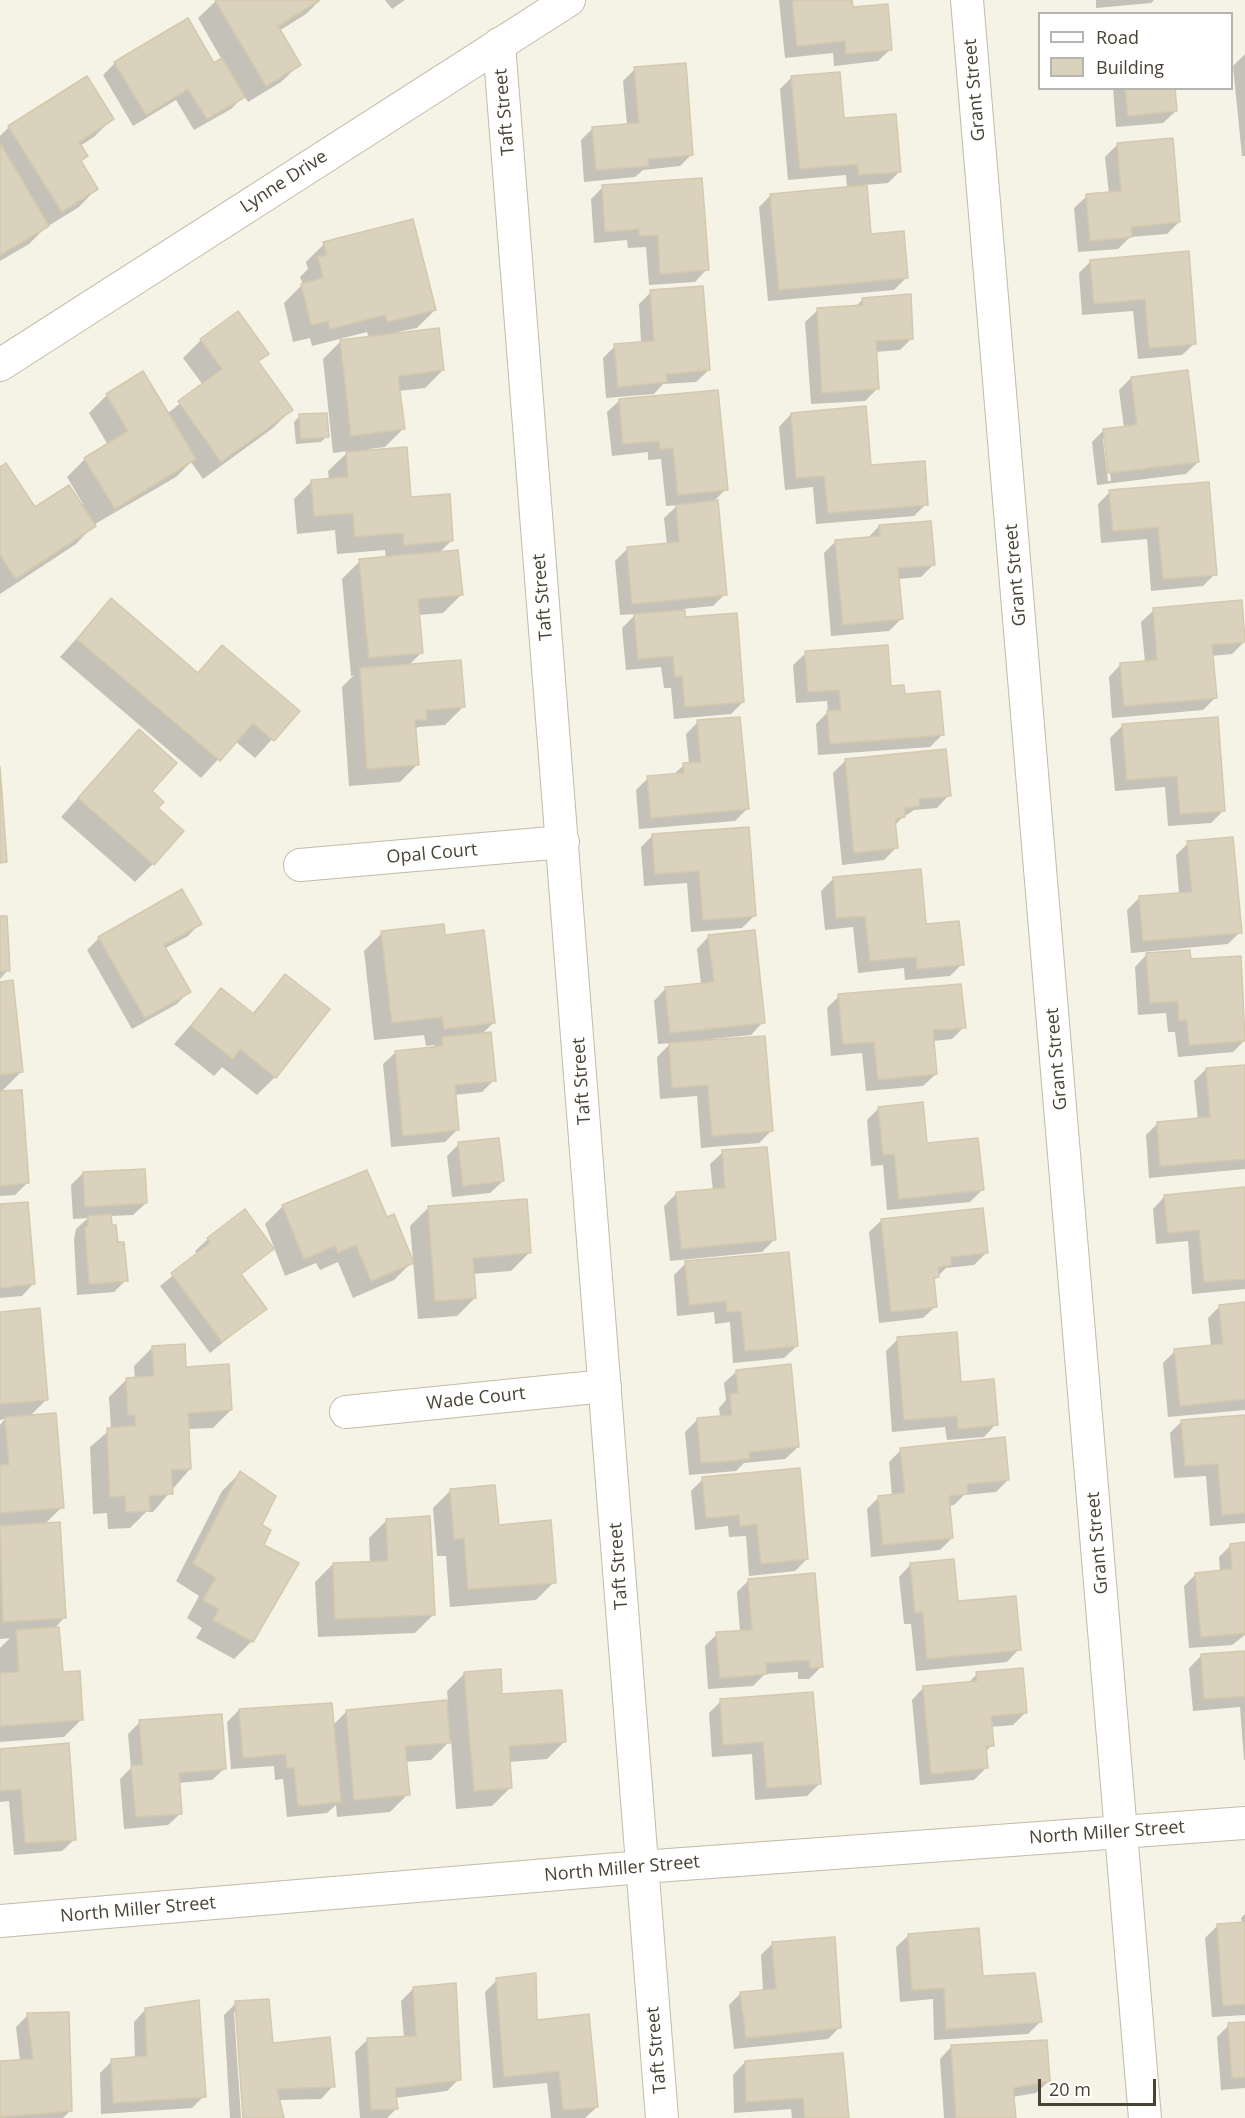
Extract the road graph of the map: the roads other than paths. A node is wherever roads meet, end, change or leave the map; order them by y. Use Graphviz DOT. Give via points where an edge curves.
graph roads {
  1 [pos="569,0"];
  2 [pos="967,0"];
  3 [pos="499,44"];
  4 [pos="0,365"];
  5 [pos="563,842"];
  6 [pos="300,866"];
  7 [pos="606,1386"];
  8 [pos="346,1412"];
  9 [pos="1245,1823"];
  10 [pos="1123,1832"];
  11 [pos="642,1867"];
  12 [pos="0,1921"];
  13 [pos="663,2118"];
  14 [pos="1145,2118"];
  1 -- 3 [label="street, Lynne Drive"];
  2 -- 10 [label="street, Grant Street"];
  3 -- 4 [label="street, Lynne Drive"];
  3 -- 5 [label="street, Taft Street"];
  5 -- 6 [label="street, Opal Court"];
  5 -- 7 [label="street, Taft Street"];
  7 -- 8 [label="street, Wade Court"];
  7 -- 11 [label="street, Taft Street"];
  9 -- 10 [label="street, North Miller Street"];
  10 -- 11 [label="street, North Miller Street"];
  10 -- 14 [label="street, Grant Street"];
  11 -- 12 [label="street, North Miller Street"];
  11 -- 13 [label="street, Taft Street"];
}
